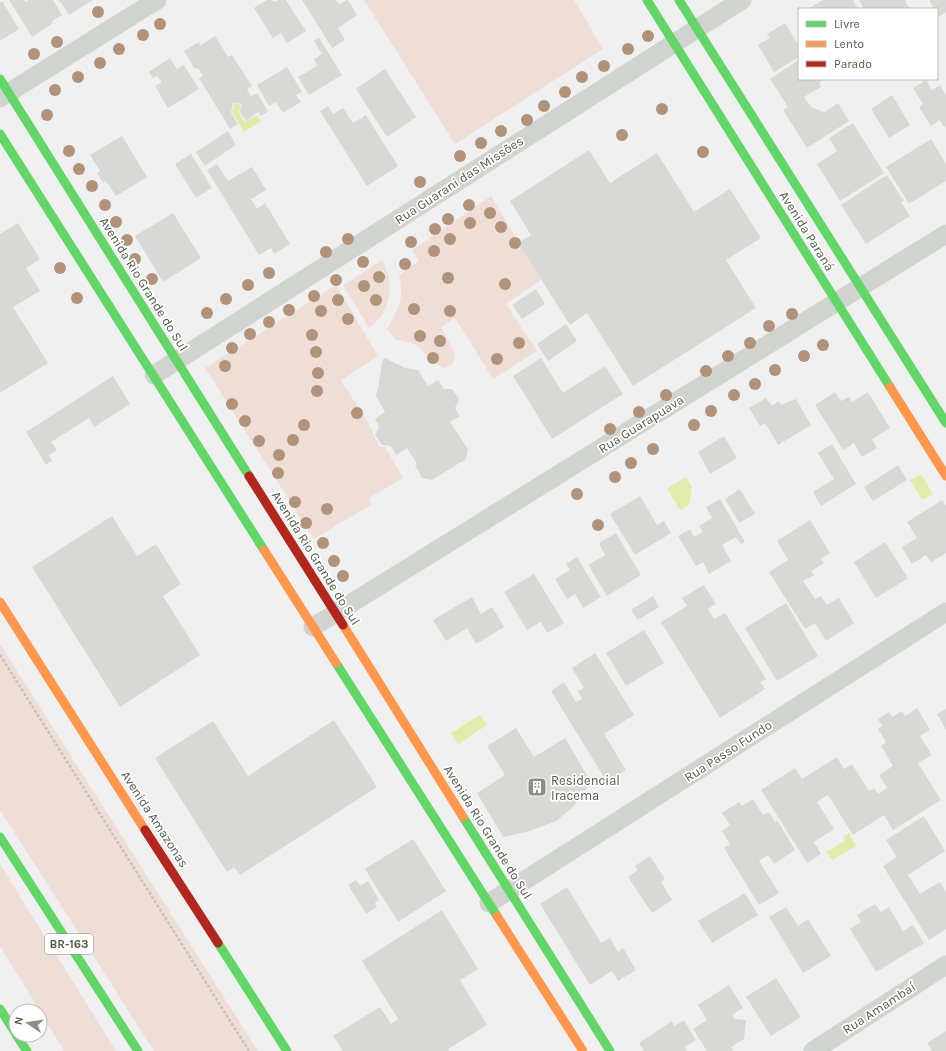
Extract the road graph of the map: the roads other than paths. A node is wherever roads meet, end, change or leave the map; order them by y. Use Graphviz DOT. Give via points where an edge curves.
graph roads {
  1 [pos="157,0"];
  2 [pos="647,0"];
  3 [pos="679,0"];
  4 [pos="742,0"];
  5 [pos="697,29"];
  6 [pos="674,43"];
  7 [pos="3,90"];
  8 [pos="0,134"];
  9 [pos="946,234"];
  10 [pos="860,287"];
  11 [pos="837,302"];
  12 [pos="177,361"];
  13 [pos="154,375"];
  14 [pos="946,423"];
  15 [pos="946,476"];
  16 [pos="0,602"];
  17 [pos="946,612"];
  18 [pos="335,613"];
  19 [pos="313,627"];
  20 [pos="0,837"];
  21 [pos="509,891"];
  22 [pos="489,903"];
  23 [pos="946,965"];
  24 [pos="0,1009"];
  25 [pos="8,1022"];
  26 [pos="138,1051"];
  27 [pos="287,1051"];
  28 [pos="583,1051"];
  29 [pos="610,1051"];
  30 [pos="813,1051"];
  1 -- 7 [label="street"];
  2 -- 6 [label="main road, Avenida Paraná"];
  3 -- 5 [label="main road, Avenida Paraná"];
  4 -- 5 [label="street, Rua Guarani das Missões"];
  5 -- 6 [label="street, Rua Guarani das Missões"];
  5 -- 10 [label="main road, Avenida Paraná"];
  6 -- 11 [label="main road, Avenida Paraná"];
  6 -- 12 [label="street, Rua Guarani das Missões"];
  7 -- 12 [label="main road, Avenida Rio Grande do Sul"];
  8 -- 13 [label="main road"];
  9 -- 10 [label="street, Rua Guarapuava"];
  10 -- 11 [label="street, Rua Guarapuava"];
  10 -- 14 [label="main road, Avenida Paraná"];
  11 -- 15 [label="main road, Avenida Paraná"];
  11 -- 18 [label="street, Rua Guarapuava"];
  12 -- 13 [label="street, Rua Guarani das Missões"];
  12 -- 18 [label="main road, Avenida Rio Grande do Sul"];
  13 -- 19 [label="main road"];
  16 -- 27 [label="main road, Avenida Amazonas"];
  17 -- 21 [label="street, Rua Passo Fundo"];
  18 -- 19 [label="street, Rua Guarapuava"];
  18 -- 21 [label="main road, Avenida Rio Grande do Sul"];
  19 -- 22 [label="main road"];
  20 -- 26 [label="main road, BR-163"];
  21 -- 22 [label="street, Rua Passo Fundo"];
  21 -- 29 [label="main road, Avenida Rio Grande do Sul"];
  22 -- 28 [label="main road"];
  23 -- 30 [label="street, Rua Amambaí"];
  24 -- 25 [label="main road"];
}
